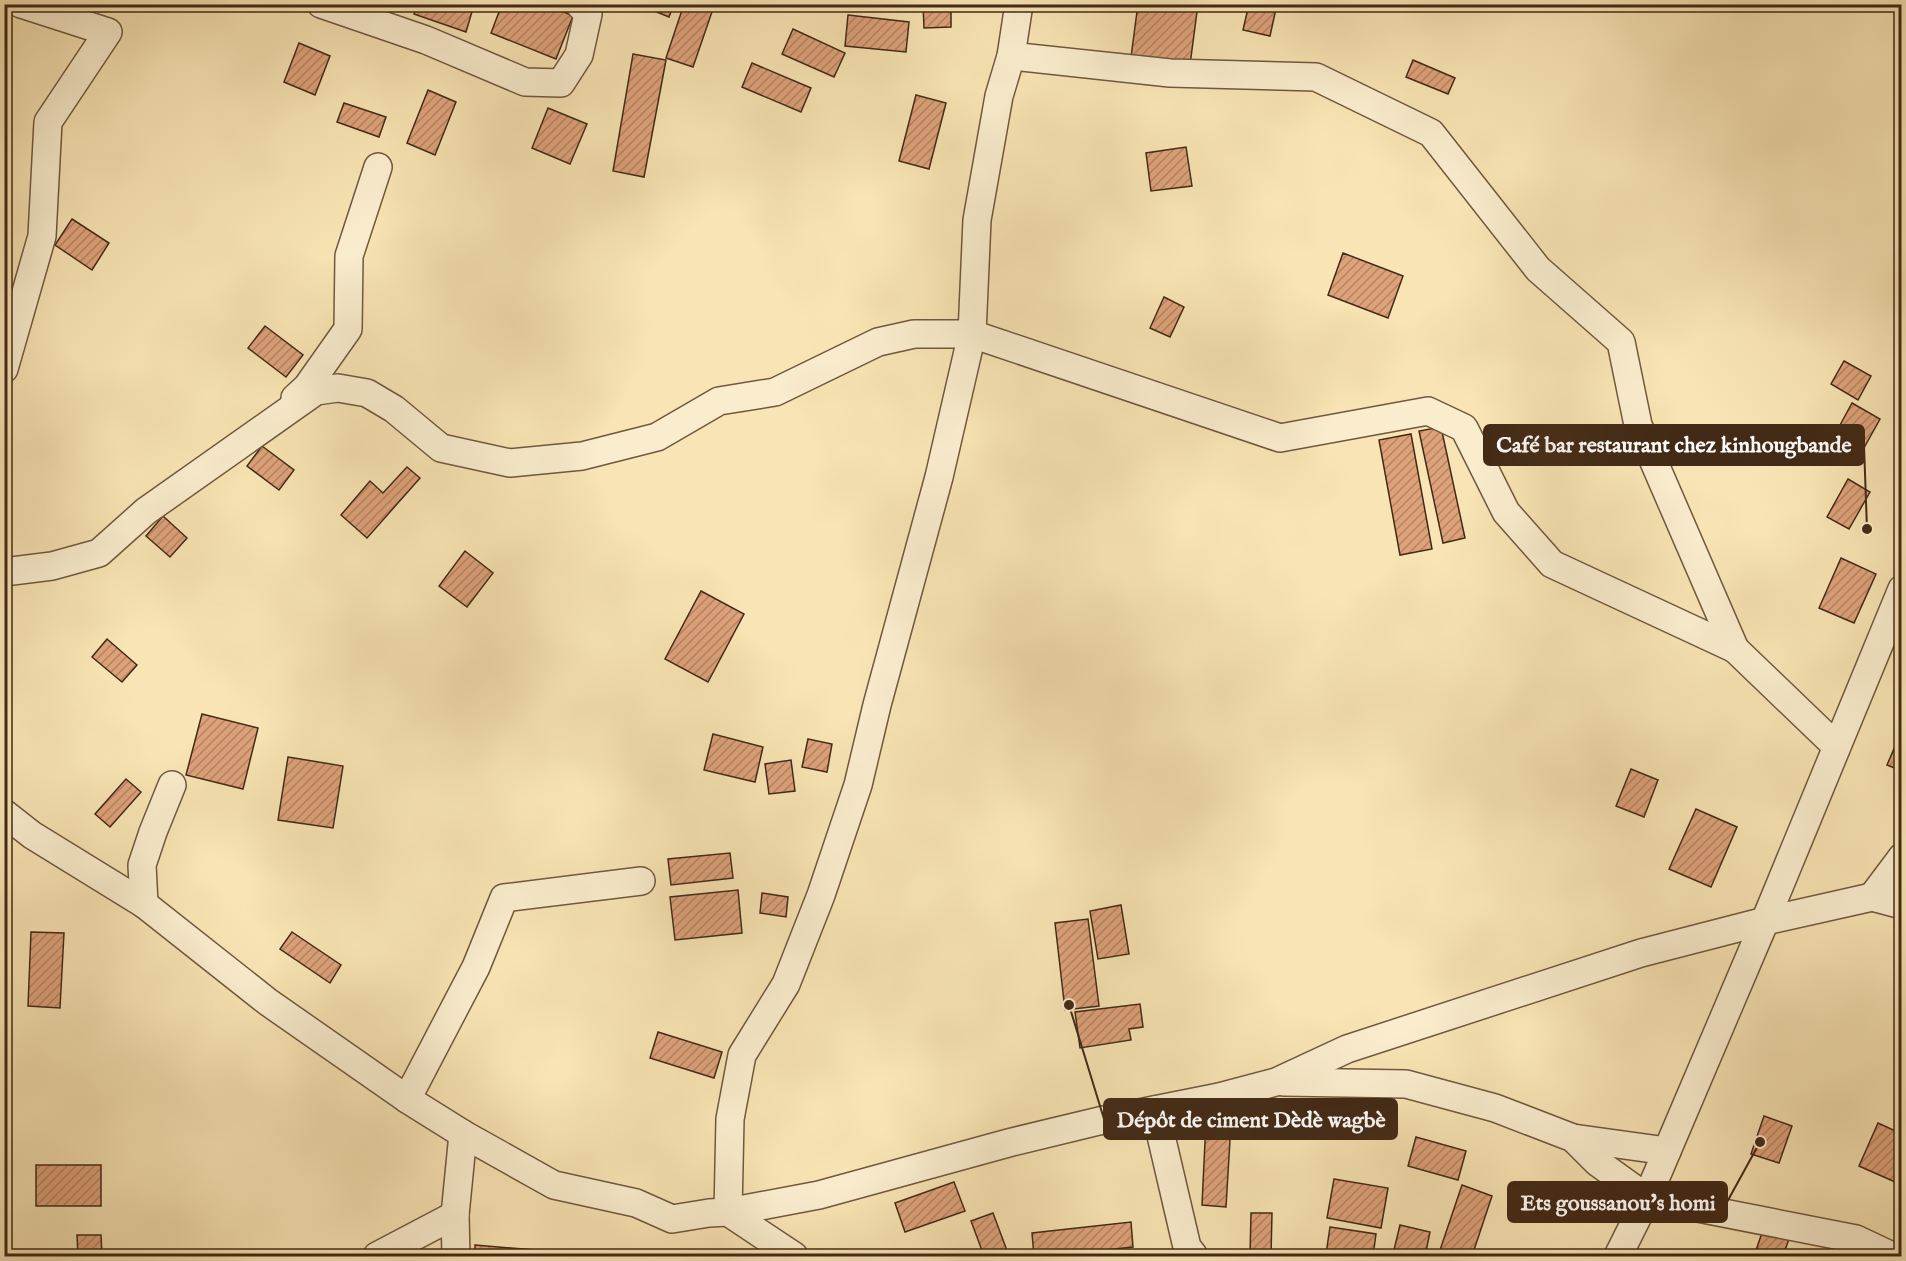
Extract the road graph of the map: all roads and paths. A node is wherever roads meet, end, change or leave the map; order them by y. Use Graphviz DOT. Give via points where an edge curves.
graph roads {
  1 [pos="21,4"];
  2 [pos="321,4"];
  3 [pos="579,4"];
  4 [pos="1019,4"];
  5 [pos="1011,56"];
  6 [pos="378,167"];
  7 [pos="972,334"];
  8 [pos="4,369"];
  9 [pos="237,448"];
  10 [pos="4,572"];
  11 [pos="1902,589"];
  12 [pos="1735,649"];
  13 [pos="1836,746"];
  14 [pos="172,785"];
  15 [pos="4,813"];
  16 [pos="1902,857"];
  17 [pos="641,880"];
  18 [pos="1872,897"];
  19 [pos="144,904"];
  20 [pos="1902,905"];
  21 [pos="1765,921"];
  22 [pos="1276,1082"];
  23 [pos="407,1099"];
  24 [pos="1155,1110"];
  25 [pos="463,1134"];
  26 [pos="1573,1138"];
  27 [pos="1667,1151"];
  28 [pos="1647,1198"];
  29 [pos="728,1212"];
  30 [pos="455,1215"];
  31 [pos="378,1257"];
  32 [pos="456,1257"];
  33 [pos="794,1257"];
  34 [pos="1194,1257"];
  35 [pos="1618,1257"];
  36 [pos="1893,1257"];
  1 -- 8 [label="street" via="108,32 48,122 42,236"];
  2 -- 3 [label="street" via="426,40 525,82 561,83 579,54 588,14"];
  4 -- 5 [label="street"];
  5 -- 7 [label="street" via="999,96 977,220"];
  5 -- 12 [label="street" via="1170,73 1316,77 1431,133 1538,269 1621,342 1638,425"];
  6 -- 9 [label="street" via="349,256 348,329 307,387"];
  7 -- 9 [label="street" via="914,334 878,342 775,392 719,401 657,437 582,456 510,463 441,448 394,409 367,393 338,388 316,391"];
  7 -- 12 [label="street" via="1280,438 1428,411 1464,428 1506,512 1552,564"];
  7 -- 29 [label="street" via="939,477 858,785 786,984 742,1055 730,1119"];
  9 -- 10 [label="street" via="146,511 99,553 52,566"];
  11 -- 13 [label="street"];
  12 -- 13 [label="street"];
  13 -- 21 [label="street"];
  14 -- 19 [label="street" via="142,865"];
  15 -- 19 [label="street" via="32,835"];
  16 -- 18 [label="street"];
  17 -- 23 [label="street" via="504,898 476,967"];
  18 -- 20 [label="street"];
  18 -- 21 [label="street"];
  19 -- 23 [label="street" via="268,1002"];
  21 -- 22 [label="street" via="1641,953 1347,1049"];
  21 -- 27 [label="street"];
  22 -- 24 [label="street"];
  22 -- 26 [label="street" via="1406,1084 1495,1108"];
  23 -- 25 [label="street"];
  24 -- 29 [label="street" via="1012,1142 819,1195"];
  24 -- 34 [label="street" via="1187,1247"];
  25 -- 29 [label="street" via="554,1185 636,1203 672,1219"];
  25 -- 30 [label="street"];
  26 -- 27 [label="street"];
  26 -- 28 [label="street" via="1597,1162"];
  27 -- 28 [label="street"];
  28 -- 35 [label="street"];
  28 -- 36 [label="street" via="1856,1239"];
  29 -- 33 [label="street"];
  30 -- 31 [label="street"];
  30 -- 32 [label="street"];
}
